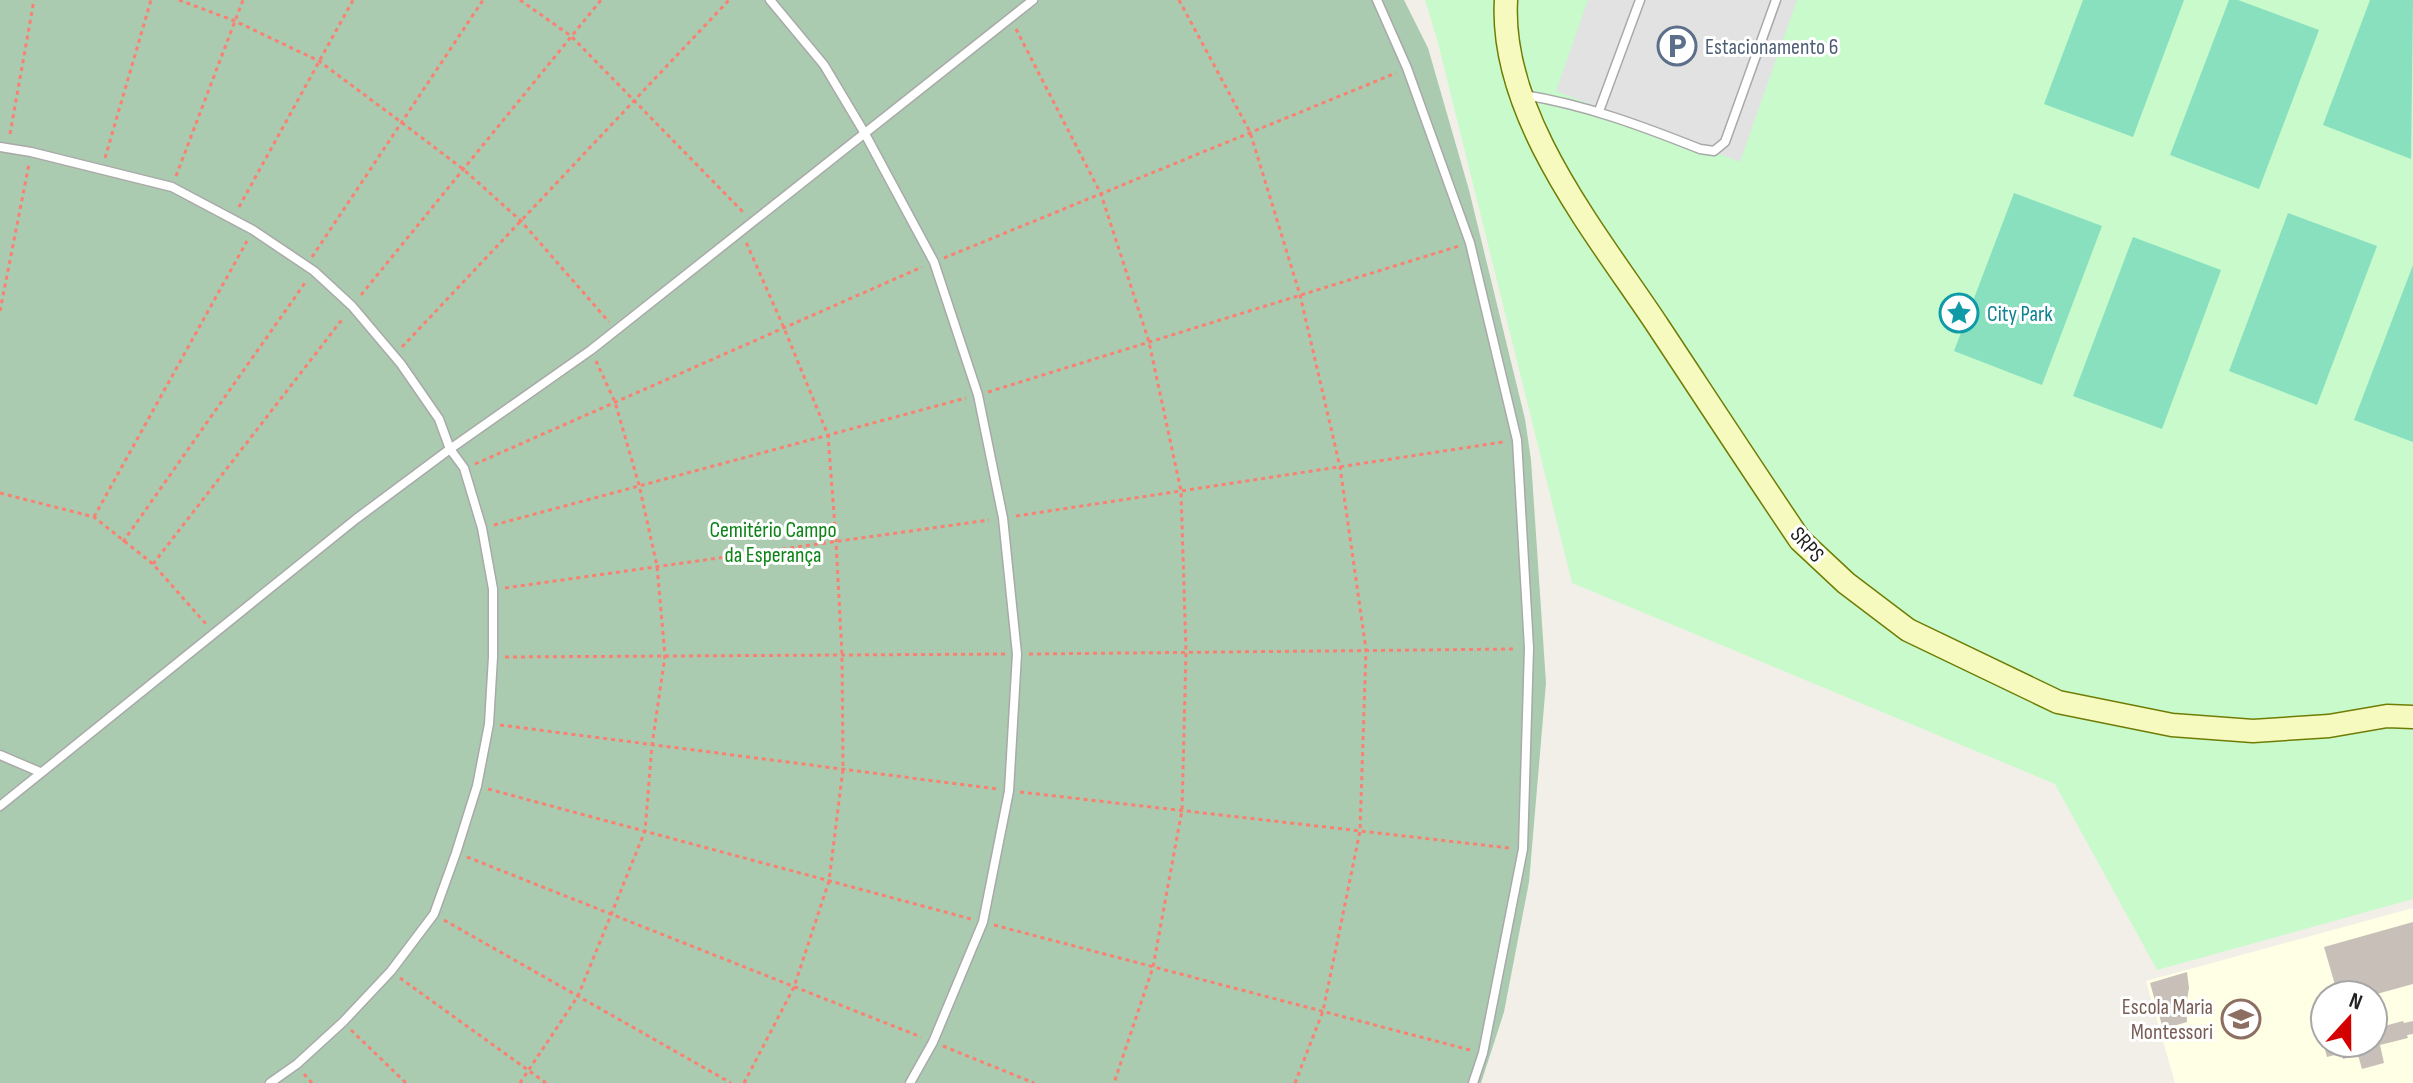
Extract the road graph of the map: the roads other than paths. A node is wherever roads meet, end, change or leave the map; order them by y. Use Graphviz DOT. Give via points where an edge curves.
graph roads {
  1 [pos="770,0"];
  2 [pos="1033,0"];
  3 [pos="1377,0"];
  4 [pos="1506,0"];
  5 [pos="1640,0"];
  6 [pos="1776,0"];
  7 [pos="1519,94"];
  8 [pos="1599,111"];
  9 [pos="864,132"];
  10 [pos="4,147"];
  11 [pos="450,449"];
  12 [pos="2413,702"];
  13 [pos="2387,716"];
  14 [pos="2413,717"];
  15 [pos="0,755"];
  16 [pos="40,772"];
  17 [pos="20,789"];
  18 [pos="0,797"];
  19 [pos="0,806"];
  20 [pos="270,1083"];
  21 [pos="910,1083"];
  22 [pos="1473,1083"];
  1 -- 9 [label="lane" via="824,65"];
  2 -- 9 [label="lane"];
  3 -- 22 [label="lane" via="1470,243 1517,440 1529,648 1523,849"];
  4 -- 7 [label="main road, SRPS" via="1507,40"];
  5 -- 8 [label="lane"];
  6 -- 8 [label="lane" via="1718,149 1700,149"];
  7 -- 8 [label="lane"];
  7 -- 13 [label="main road, SRPS" via="1559,177 1800,540 1908,630 2058,702 2172,725 2253,731"];
  9 -- 11 [label="lane" via="591,350"];
  9 -- 21 [label="lane" via="934,262 978,395 1003,518 1017,654 1009,791 983,922 933,1042"];
  10 -- 11 [label="lane" via="172,187 310,268 352,306 394,356 439,419"];
  11 -- 16 [label="lane"];
  11 -- 20 [label="lane" via="464,468 493,589 489,724 477,786 434,914 343,1022"];
  12 -- 13 [label="main road, SRPS"];
  13 -- 14 [label="main road, SRPS"];
  15 -- 16 [label="lane"];
  16 -- 17 [label="lane"];
  17 -- 18 [label="lane"];
  17 -- 19 [label="lane"];
}
